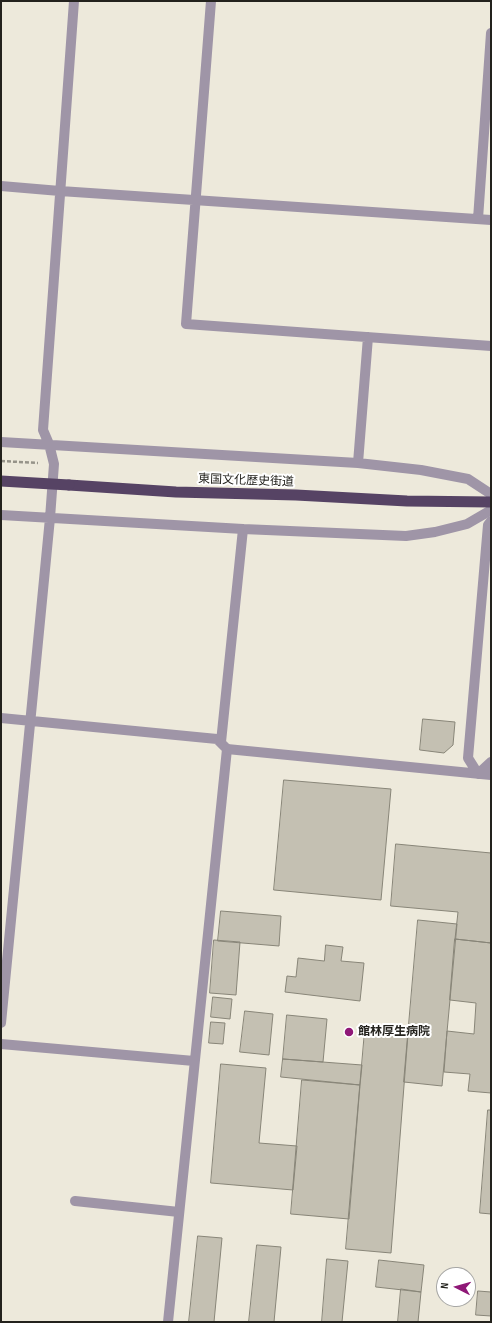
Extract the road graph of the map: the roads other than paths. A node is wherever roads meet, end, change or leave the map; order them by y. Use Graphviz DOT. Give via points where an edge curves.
graph roads {
  1 [pos="74,1"];
  2 [pos="211,1"];
  3 [pos="491,33"];
  4 [pos="1,186"];
  5 [pos="60,191"];
  6 [pos="196,200"];
  7 [pos="478,219"];
  8 [pos="491,220"];
  9 [pos="368,337"];
  10 [pos="491,346"];
  11 [pos="1,442"];
  12 [pos="49,444"];
  13 [pos="358,463"];
  14 [pos="1,481"];
  15 [pos="491,494"];
  16 [pos="491,502"];
  17 [pos="491,510"];
  18 [pos="1,515"];
  19 [pos="50,518"];
  20 [pos="491,521"];
  21 [pos="243,529"];
  22 [pos="1,718"];
  23 [pos="31,721"];
  24 [pos="224,745"];
  25 [pos="491,762"];
  26 [pos="478,774"];
  27 [pos="491,775"];
  28 [pos="1,1023"];
  29 [pos="1,1044"];
  30 [pos="194,1061"];
  31 [pos="76,1201"];
  32 [pos="179,1212"];
  33 [pos="168,1322"];
  1 -- 5 [label="street"];
  2 -- 6 [label="street"];
  3 -- 7 [label="street"];
  4 -- 5 [label="street"];
  5 -- 6 [label="street"];
  5 -- 12 [label="street" via="43,430"];
  6 -- 7 [label="street"];
  6 -- 9 [label="street" via="186,324"];
  7 -- 8 [label="street"];
  9 -- 10 [label="street"];
  9 -- 13 [label="street"];
  11 -- 12 [label="street"];
  12 -- 13 [label="street"];
  12 -- 19 [label="street" via="54,464"];
  13 -- 15 [label="street" via="421,470 468,479"];
  14 -- 16 [label="highway, 東国文化歴史街道, bridge" via="176,492"];
  17 -- 21 [label="street" via="467,524 406,536"];
  18 -- 19 [label="street"];
  19 -- 21 [label="street"];
  19 -- 23 [label="street"];
  20 -- 26 [label="street" via="488,525 468,758"];
  21 -- 24 [label="street"];
  22 -- 23 [label="street"];
  23 -- 24 [label="street" via="217,739"];
  23 -- 28 [label="street"];
  24 -- 26 [label="street"];
  24 -- 30 [label="street"];
  25 -- 26 [label="street"];
  26 -- 27 [label="street"];
  29 -- 30 [label="street"];
  30 -- 32 [label="street"];
  31 -- 32 [label="street"];
  32 -- 33 [label="street"];
}
